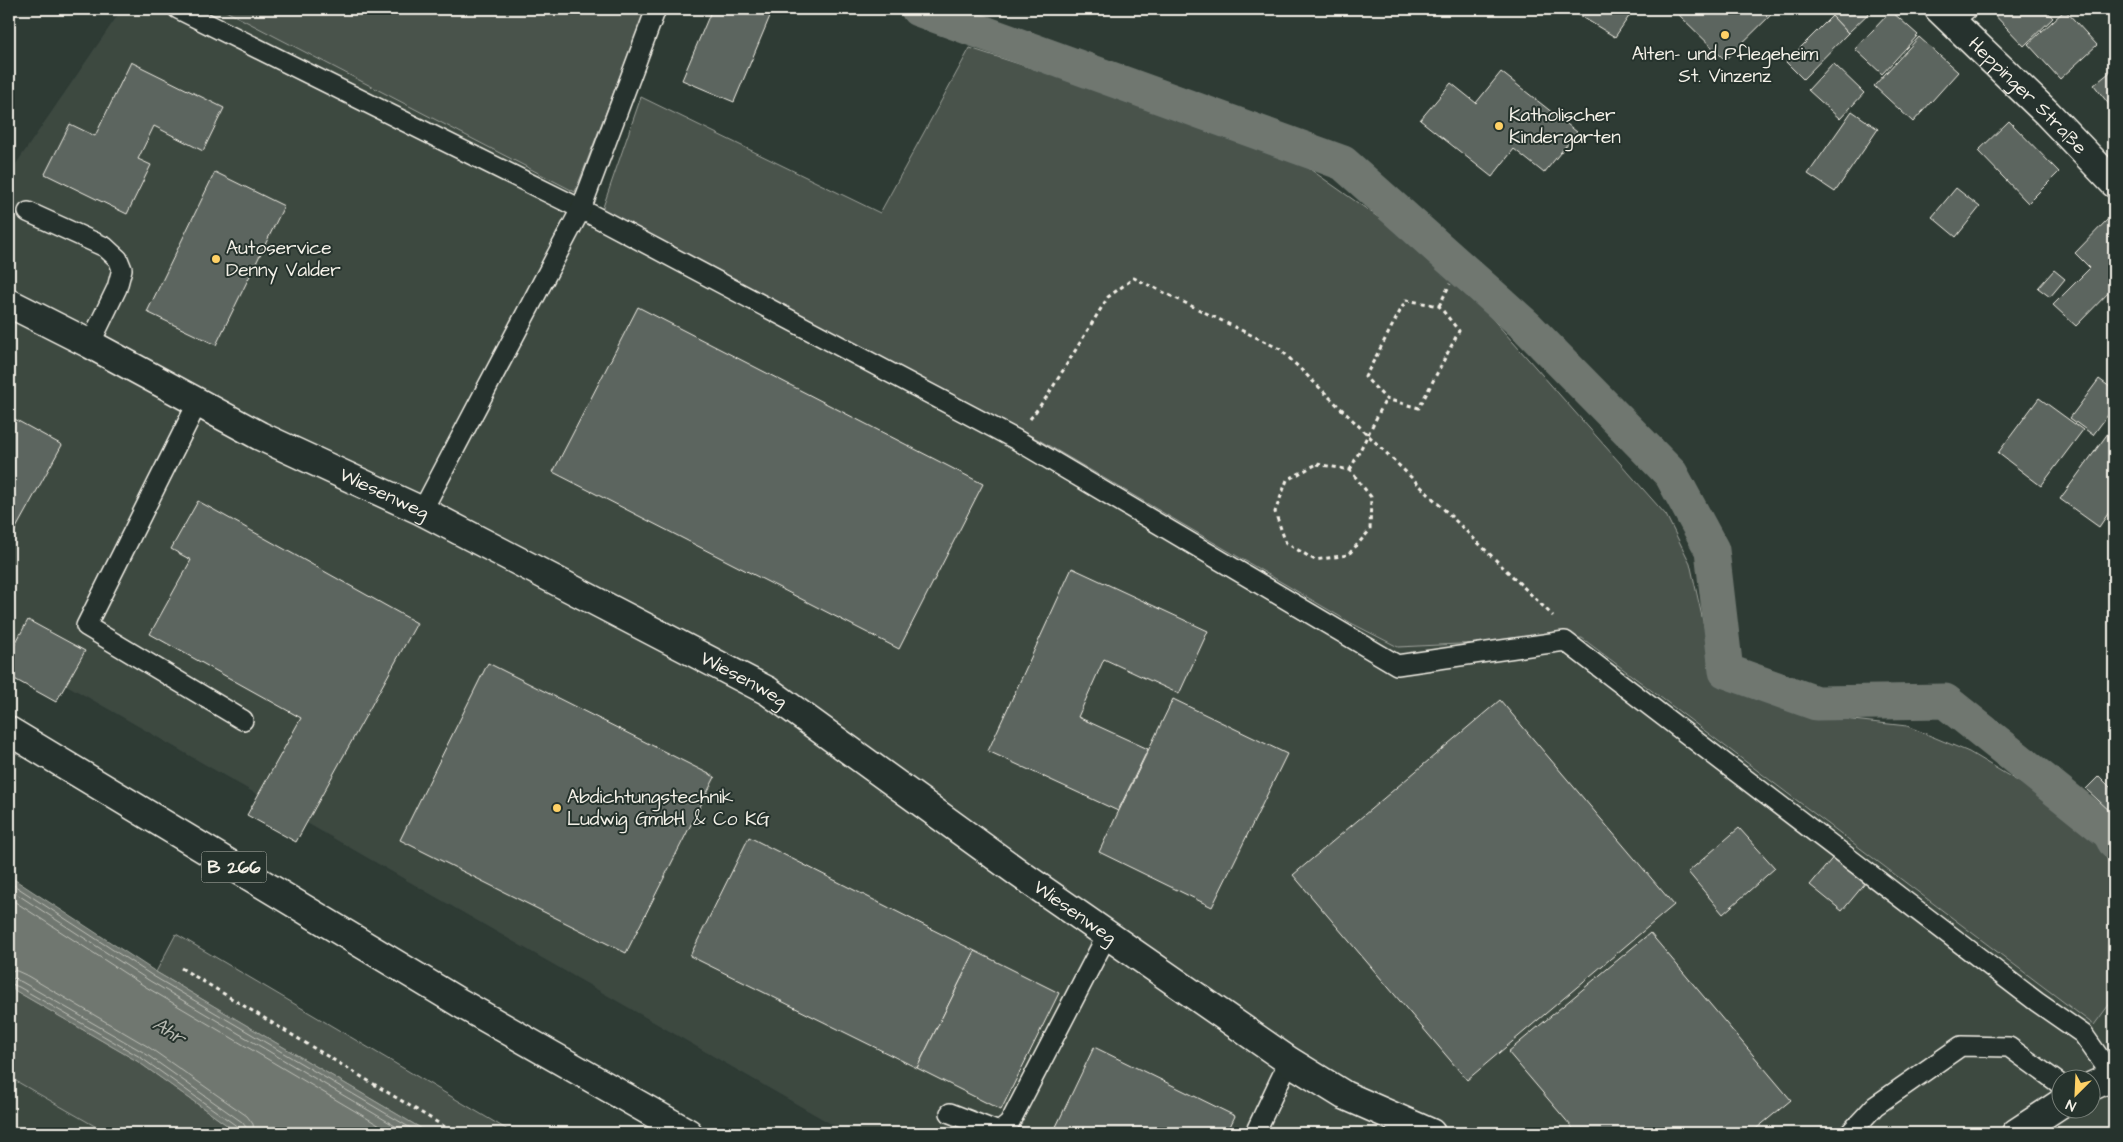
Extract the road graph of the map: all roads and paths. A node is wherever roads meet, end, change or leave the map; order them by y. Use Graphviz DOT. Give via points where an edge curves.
graph roads {
  1 [pos="178,9"];
  2 [pos="656,9"];
  3 [pos="1952,13"];
  4 [pos="2114,184"];
  5 [pos="581,209"];
  6 [pos="28,212"];
  7 [pos="1450,284"];
  8 [pos="9,304"];
  9 [pos="1439,306"];
  10 [pos="90,344"];
  11 [pos="1386,399"];
  12 [pos="198,402"];
  13 [pos="1368,436"];
  14 [pos="1015,439"];
  15 [pos="1350,470"];
  16 [pos="422,511"];
  17 [pos="1565,640"];
  18 [pos="243,720"];
  19 [pos="9,731"];
  20 [pos="1107,935"];
  21 [pos="181,968"];
  22 [pos="1288,1062"];
  23 [pos="2050,1077"];
  24 [pos="2106,1080"];
  25 [pos="2050,1111"];
  26 [pos="950,1113"];
  27 [pos="455,1133"];
  28 [pos="688,1133"];
  29 [pos="1255,1133"];
  30 [pos="1431,1133"];
  31 [pos="1850,1133"];
  32 [pos="2017,1133"];
  1 -- 5 [label="lane"];
  2 -- 5 [label="lane"];
  3 -- 4 [label="main road, Heppinger Straße"];
  5 -- 14 [label="lane"];
  5 -- 16 [label="lane"];
  6 -- 10 [label="lane" via="106,247 118,258 122,270 117,288"];
  7 -- 9 [label="path"];
  8 -- 10 [label="main road, Wiesenweg"];
  9 -- 11 [label="path" via="1406,300 1366,377"];
  9 -- 11 [label="path" via="1459,331 1418,408"];
  10 -- 12 [label="main road, Wiesenweg"];
  11 -- 13 [label="path"];
  12 -- 16 [label="main road, Wiesenweg" via="260,436"];
  12 -- 18 [label="lane" via="86,626"];
  13 -- 14 [label="path" via="1280,349 1134,278 1108,297 1048,395"];
  13 -- 15 [label="path"];
  13 -- 17 [label="path" via="1555,617"];
  14 -- 17 [label="lane" via="1397,665"];
  15 -- 15 [label="path" via="1371,497 1370,530 1348,555 1315,560 1286,543 1275,512 1287,480 1317,464"];
  16 -- 20 [label="main road, Wiesenweg" via="768,691"];
  17 -- 24 [label="lane" via="2082,1034"];
  19 -- 28 [label="main road, B 266" via="460,1003"];
  20 -- 22 [label="main road, Wiesenweg"];
  20 -- 26 [label="lane" via="1009,1124 998,1132"];
  21 -- 27 [label="path"];
  22 -- 29 [label="lane"];
  22 -- 30 [label="main road, Wiesenweg" via="1344,1095"];
  23 -- 31 [label="lane" via="2009,1046 1961,1046 1875,1106"];
  25 -- 32 [label="main road"];
}
